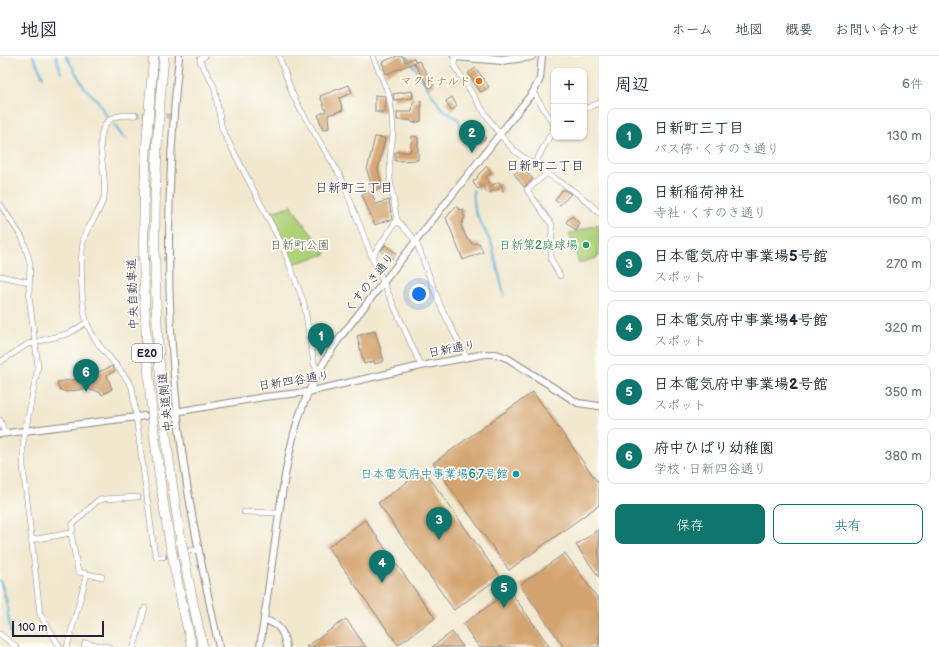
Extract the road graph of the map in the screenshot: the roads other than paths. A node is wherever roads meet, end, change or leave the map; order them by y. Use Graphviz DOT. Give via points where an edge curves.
graph roads {
  1 [pos="154,56"];
  2 [pos="164,56"];
  3 [pos="179,56"];
  4 [pos="205,56"];
  5 [pos="279,56"];
  6 [pos="373,56"];
  7 [pos="455,56"];
  8 [pos="531,56"];
  9 [pos="542,56"];
  10 [pos="533,92"];
  11 [pos="599,103"];
  12 [pos="587,108"];
  13 [pos="135,115"];
  14 [pos="551,120"];
  15 [pos="500,134"];
  16 [pos="551,134"];
  17 [pos="534,165"];
  18 [pos="546,174"];
  19 [pos="0,204"];
  20 [pos="599,213"];
  21 [pos="397,220"];
  22 [pos="416,241"];
  23 [pos="372,258"];
  24 [pos="0,276"];
  25 [pos="560,276"];
  26 [pos="29,282"];
  27 [pos="383,283"];
  28 [pos="87,322"];
  29 [pos="35,342"];
  30 [pos="466,357"];
  31 [pos="0,362"];
  32 [pos="421,366"];
  33 [pos="318,370"];
  34 [pos="308,392"];
  35 [pos="599,406"];
  36 [pos="177,411"];
  37 [pos="170,413"];
  38 [pos="145,416"];
  39 [pos="136,417"];
  40 [pos="0,420"];
  41 [pos="26,432"];
  42 [pos="3,434"];
  43 [pos="138,497"];
  44 [pos="244,512"];
  45 [pos="279,513"];
  46 [pos="71,533"];
  47 [pos="31,540"];
  48 [pos="197,550"];
  49 [pos="190,551"];
  50 [pos="163,557"];
  51 [pos="86,574"];
  52 [pos="102,576"];
  53 [pos="145,608"];
  54 [pos="264,620"];
  55 [pos="0,634"];
  56 [pos="16,647"];
  57 [pos="60,647"];
  58 [pos="67,647"];
  59 [pos="84,647"];
  60 [pos="109,647"];
  61 [pos="134,647"];
  62 [pos="192,647"];
  63 [pos="203,647"];
  64 [pos="219,647"];
  65 [pos="260,647"];
  66 [pos="286,647"];
  1 -- 62 [label="highway, 中央自動車道 / E20, bridge" via="144,194 146,335 160,473 175,570"];
  2 -- 63 [label="highway, 中央自動車道 / E20, bridge" via="154,229 161,399 183,554"];
  3 -- 36 [label="street, 中央道側道" via="170,154 169,259"];
  4 -- 33 [label="street" via="200,62 214,86 222,129 282,245 305,308 314,364"];
  5 -- 23 [label="street, 日新通り" via="299,107 341,177"];
  6 -- 21 [label="street" via="389,95 392,115 390,180"];
  7 -- 8 [label="main road" via="502,60"];
  7 -- 15 [label="street" via="454,66"];
  9 -- 10 [label="street, くすのき通り" via="540,79"];
  10 -- 14 [label="street"];
  10 -- 15 [label="street, くすのき通り"];
  11 -- 12 [label="street"];
  13 -- 28 [label="street" via="115,116 102,132 104,198 85,237 81,268"];
  15 -- 17 [label="street"];
  15 -- 22 [label="street, くすのき通り"];
  16 -- 17 [label="street"];
  17 -- 18 [label="street"];
  18 -- 20 [label="street" via="575,192"];
  18 -- 25 [label="street" via="527,190 552,225 551,259"];
  19 -- 26 [label="street" via="13,220 26,244 30,263"];
  21 -- 22 [label="street"];
  21 -- 23 [label="street"];
  22 -- 27 [label="street, くすのき通り"];
  22 -- 30 [label="street" via="440,305"];
  23 -- 27 [label="street, 日新通り"];
  24 -- 26 [label="street"];
  26 -- 29 [label="street" via="30,313"];
  27 -- 32 [label="street, 日新通り"];
  27 -- 33 [label="street, くすのき通り"];
  28 -- 29 [label="street" via="70,333"];
  28 -- 39 [label="street" via="98,344 126,375 132,387"];
  29 -- 31 [label="street"];
  29 -- 41 [label="street" via="38,366"];
  30 -- 32 [label="street, 日新通り"];
  30 -- 35 [label="street, 日新通り" via="485,354 503,356 578,403"];
  32 -- 34 [label="street, 日新四谷通り"];
  33 -- 34 [label="street, くすのき通り"];
  34 -- 36 [label="street, 日新四谷通り"];
  34 -- 45 [label="street, くすのき通り" via="291,439"];
  36 -- 37 [label="street, 日新四谷通り"];
  36 -- 48 [label="street, 中央道側道"];
  38 -- 39 [label="street"];
  39 -- 41 [label="street"];
  39 -- 50 [label="street" via="154,549 156,557"];
  40 -- 42 [label="street"];
  41 -- 42 [label="street"];
  41 -- 47 [label="street" via="23,466"];
  43 -- 46 [label="street" via="104,498 98,501 72,525"];
  44 -- 45 [label="street"];
  45 -- 54 [label="street, くすのき通り"];
  46 -- 47 [label="street"];
  46 -- 51 [label="street" via="78,572"];
  47 -- 57 [label="street" via="40,614"];
  48 -- 49 [label="street"];
  48 -- 64 [label="street, 中央道側道"];
  51 -- 52 [label="street"];
  51 -- 58 [label="street"];
  53 -- 61 [label="street"];
  54 -- 65 [label="street, くすのき通り"];
  54 -- 66 [label="street" via="280,628"];
  55 -- 56 [label="street"];
  59 -- 60 [label="street" via="85,643"];
}
